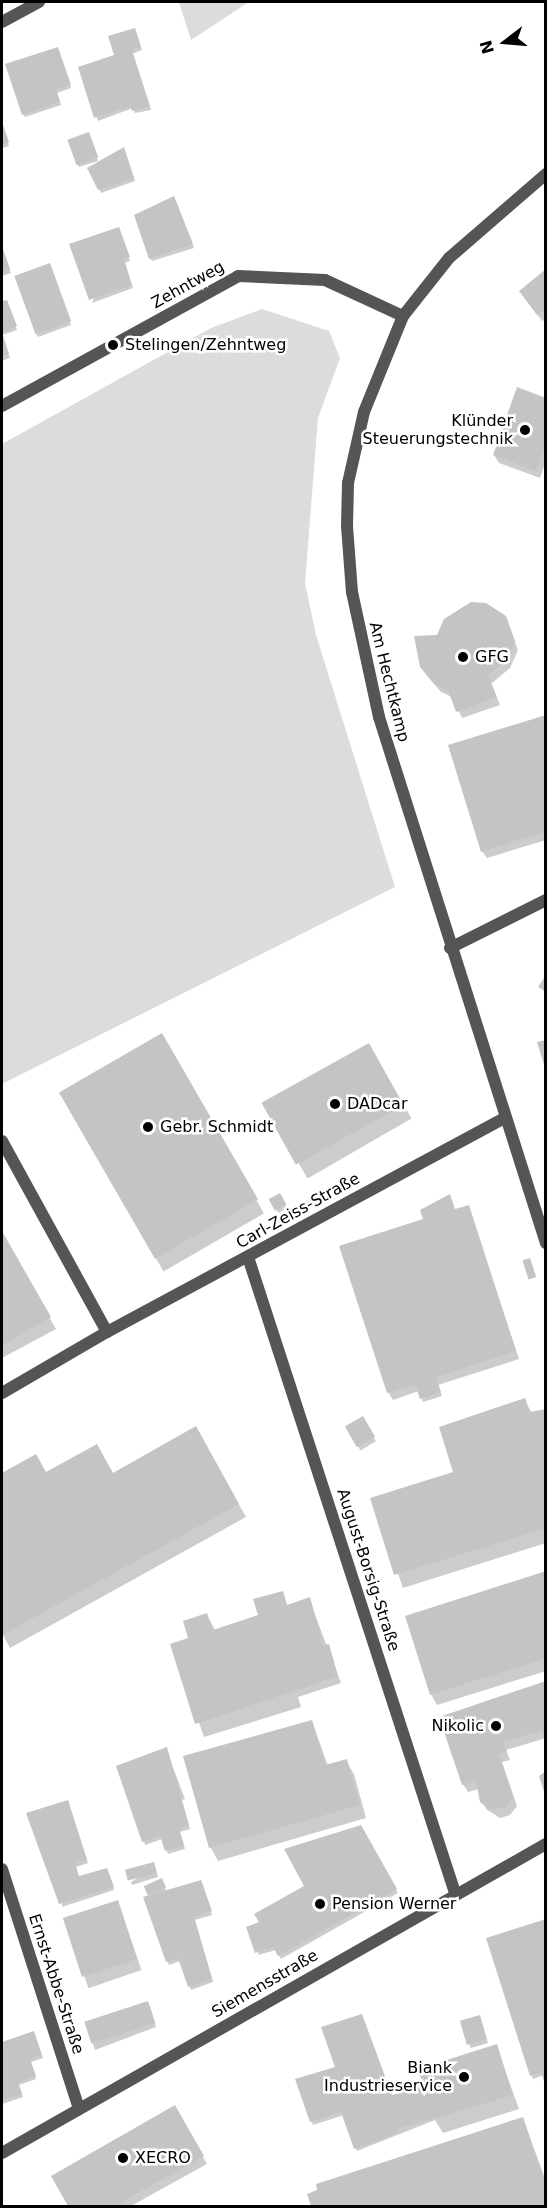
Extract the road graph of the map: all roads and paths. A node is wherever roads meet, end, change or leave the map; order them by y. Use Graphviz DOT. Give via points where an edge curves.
graph roads {
  1 [pos="39,2"];
  2 [pos="2,22"];
  3 [pos="546,174"];
  4 [pos="404,316"];
  5 [pos="2,406"];
  6 [pos="546,900"];
  7 [pos="450,948"];
  8 [pos="504,1118"];
  9 [pos="2,1141"];
  10 [pos="546,1243"];
  11 [pos="248,1257"];
  12 [pos="107,1332"];
  13 [pos="2,1393"];
  14 [pos="546,1844"];
  15 [pos="2,1869"];
  16 [pos="455,1893"];
  17 [pos="79,2109"];
  18 [pos="2,2153"];
  1 -- 2 [label="street"];
  3 -- 4 [label="street, Am Hechtkamp" via="449,258"];
  4 -- 5 [label="street, Zehntweg" via="325,280 238,276"];
  4 -- 7 [label="street, Am Hechtkamp" via="382,364 355,447 348,483 349,561 362,646 379,717"];
  6 -- 7 [label="street"];
  7 -- 8 [label="street, Am Hechtkamp"];
  8 -- 10 [label="street, Am Hechtkamp"];
  8 -- 11 [label="street, Carl-Zeiss-Straße"];
  9 -- 12 [label="street"];
  11 -- 12 [label="street, Carl-Zeiss-Straße"];
  11 -- 16 [label="street, August-Borsig-Straße"];
  12 -- 13 [label="street, Carl-Zeiss-Straße"];
  14 -- 16 [label="street, Siemensstraße"];
  15 -- 17 [label="street, Ernst-Abbe-Straße"];
  16 -- 17 [label="street, Siemensstraße"];
  17 -- 18 [label="street, Siemensstraße"];
}
